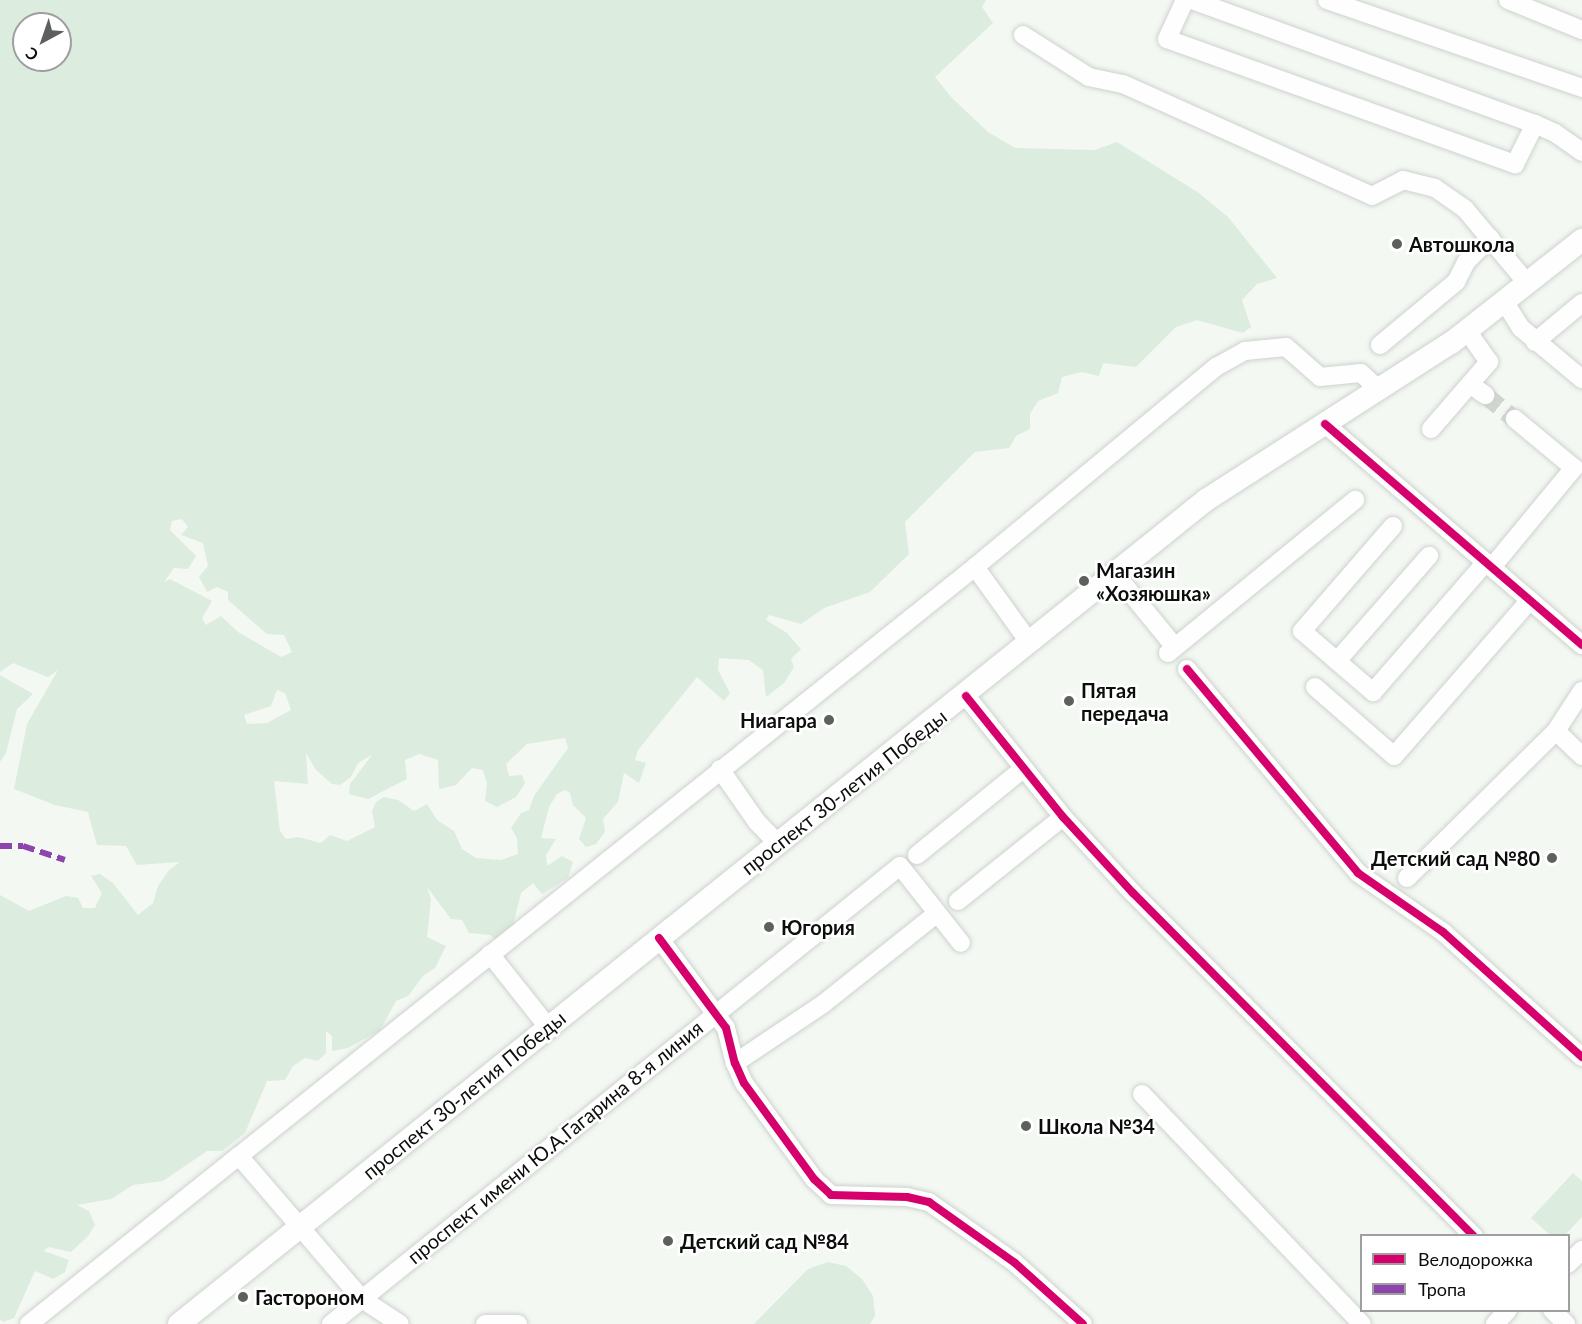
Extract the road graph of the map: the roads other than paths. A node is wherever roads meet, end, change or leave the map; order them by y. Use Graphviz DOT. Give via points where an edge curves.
graph roads {
  1 [pos="1185,0"];
  2 [pos="1192,0"];
  3 [pos="1327,0"];
  4 [pos="1508,0"];
  5 [pos="1582,30"];
  6 [pos="1023,35"];
  7 [pos="1582,88"];
  8 [pos="1535,124"];
  9 [pos="1582,152"];
  10 [pos="1490,238"];
  11 [pos="1582,240"];
  12 [pos="1527,283"];
  13 [pos="1504,301"];
  14 [pos="1582,303"];
  15 [pos="1467,330"];
  16 [pos="1535,342"];
  17 [pos="1380,345"];
  18 [pos="1582,379"];
  19 [pos="1470,384"];
  20 [pos="1380,391"];
  21 [pos="1485,395"];
  22 [pos="1515,419"];
  23 [pos="1325,424"];
  24 [pos="1431,429"];
  25 [pos="1355,500"];
  26 [pos="1394,526"];
  27 [pos="1430,556"];
  28 [pos="1489,564"];
  29 [pos="975,567"];
  30 [pos="1116,575"];
  31 [pos="1530,600"];
  32 [pos="1029,642"];
  33 [pos="1582,645"];
  34 [pos="1337,661"];
  35 [pos="1187,669"];
  36 [pos="1315,687"];
  37 [pos="1582,691"];
  38 [pos="966,696"];
  39 [pos="1556,731"];
  40 [pos="1582,756"];
  41 [pos="720,769"];
  42 [pos="1023,769"];
  43 [pos="1063,818"];
  44 [pos="778,844"];
  45 [pos="917,855"];
  46 [pos="1407,878"];
  47 [pos="958,902"];
  48 [pos="936,914"];
  49 [pos="660,938"];
  50 [pos="961,944"];
  51 [pos="490,954"];
  52 [pos="716,1011"];
  53 [pos="548,1027"];
  54 [pos="1582,1057"];
  55 [pos="735,1063"];
  56 [pos="1142,1094"];
  57 [pos="239,1156"];
  58 [pos="298,1229"];
  59 [pos="1472,1234"];
  60 [pos="1582,1250"];
  61 [pos="1570,1263"];
  62 [pos="362,1299"];
  63 [pos="1507,1312"];
  64 [pos="1553,1312"];
  65 [pos="29,1324"];
  66 [pos="179,1324"];
  67 [pos="331,1324"];
  68 [pos="400,1324"];
  69 [pos="485,1324"];
  70 [pos="518,1324"];
  71 [pos="1083,1324"];
  72 [pos="1362,1324"];
  73 [pos="1495,1324"];
  74 [pos="1566,1324"];
  1 -- 8 [label="street" via="1167,39 1515,164"];
  2 -- 8 [label="street"];
  3 -- 7 [label="street"];
  4 -- 5 [label="street"];
  6 -- 10 [label="street" via="1089,77 1123,84 1372,196 1403,180 1435,188 1466,209"];
  8 -- 9 [label="street"];
  10 -- 12 [label="street"];
  10 -- 17 [label="street" via="1466,262 1456,282"];
  11 -- 12 [label="main road, проспект 30-летия Победы"];
  12 -- 13 [label="main road, проспект 30-летия Победы"];
  13 -- 15 [label="main road, проспект 30-летия Победы"];
  13 -- 16 [label="street"];
  14 -- 16 [label="street"];
  15 -- 19 [label="street" via="1489,362"];
  15 -- 20 [label="main road, проспект 30-летия Победы"];
  16 -- 18 [label="street"];
  19 -- 21 [label="street"];
  19 -- 24 [label="street"];
  20 -- 23 [label="main road, проспект 30-летия Победы"];
  20 -- 29 [label="street" via="1361,373 1320,376 1286,347 1245,351 1216,367"];
  22 -- 28 [label="street" via="1574,468"];
  23 -- 28 [label="street"];
  23 -- 30 [label="main road, проспект 30-летия Победы" via="1246,471"];
  25 -- 30 [label="street" via="1171,650"];
  26 -- 34 [label="street" via="1302,631"];
  27 -- 34 [label="street"];
  28 -- 31 [label="street"];
  28 -- 34 [label="street" via="1373,692"];
  29 -- 32 [label="street"];
  29 -- 41 [label="street"];
  30 -- 32 [label="main road, проспект 30-летия Победы"];
  31 -- 33 [label="street"];
  31 -- 36 [label="street" via="1394,756"];
  32 -- 38 [label="main road, проспект 30-летия Победы"];
  35 -- 54 [label="street" via="1358,873 1443,932"];
  37 -- 39 [label="street"];
  38 -- 42 [label="street"];
  38 -- 44 [label="main road, проспект 30-летия Победы"];
  39 -- 40 [label="street"];
  39 -- 46 [label="street"];
  41 -- 44 [label="street" via="757,822"];
  41 -- 51 [label="street"];
  42 -- 43 [label="street"];
  42 -- 45 [label="street"];
  43 -- 47 [label="street"];
  43 -- 59 [label="street"];
  44 -- 49 [label="main road, проспект 30-летия Победы"];
  48 -- 50 [label="street, проспект имени Ю.А.Гагарина 8-я линия"];
  48 -- 52 [label="street, проспект имени Ю.А.Гагарина 8-я линия" via="900,866"];
  48 -- 55 [label="street" via="823,1004"];
  49 -- 52 [label="street"];
  49 -- 53 [label="main road, проспект 30-летия Победы"];
  51 -- 53 [label="street"];
  51 -- 57 [label="street"];
  52 -- 55 [label="street" via="726,1028"];
  52 -- 62 [label="street, проспект имени Ю.А.Гагарина 8-я линия"];
  53 -- 58 [label="main road, проспект 30-летия Победы"];
  55 -- 71 [label="street" via="744,1083 814,1179 831,1195 906,1197 938,1206 1015,1263"];
  56 -- 72 [label="street"];
  57 -- 58 [label="street"];
  57 -- 65 [label="street"];
  58 -- 62 [label="street"];
  58 -- 66 [label="main road, проспект 30-летия Победы"];
  60 -- 61 [label="street"];
  62 -- 67 [label="street, проспект имени Ю.А.Гагарина 8-я линия"];
  62 -- 68 [label="street"];
  63 -- 73 [label="street"];
  64 -- 74 [label="street"];
  69 -- 70 [label="street"];
}
